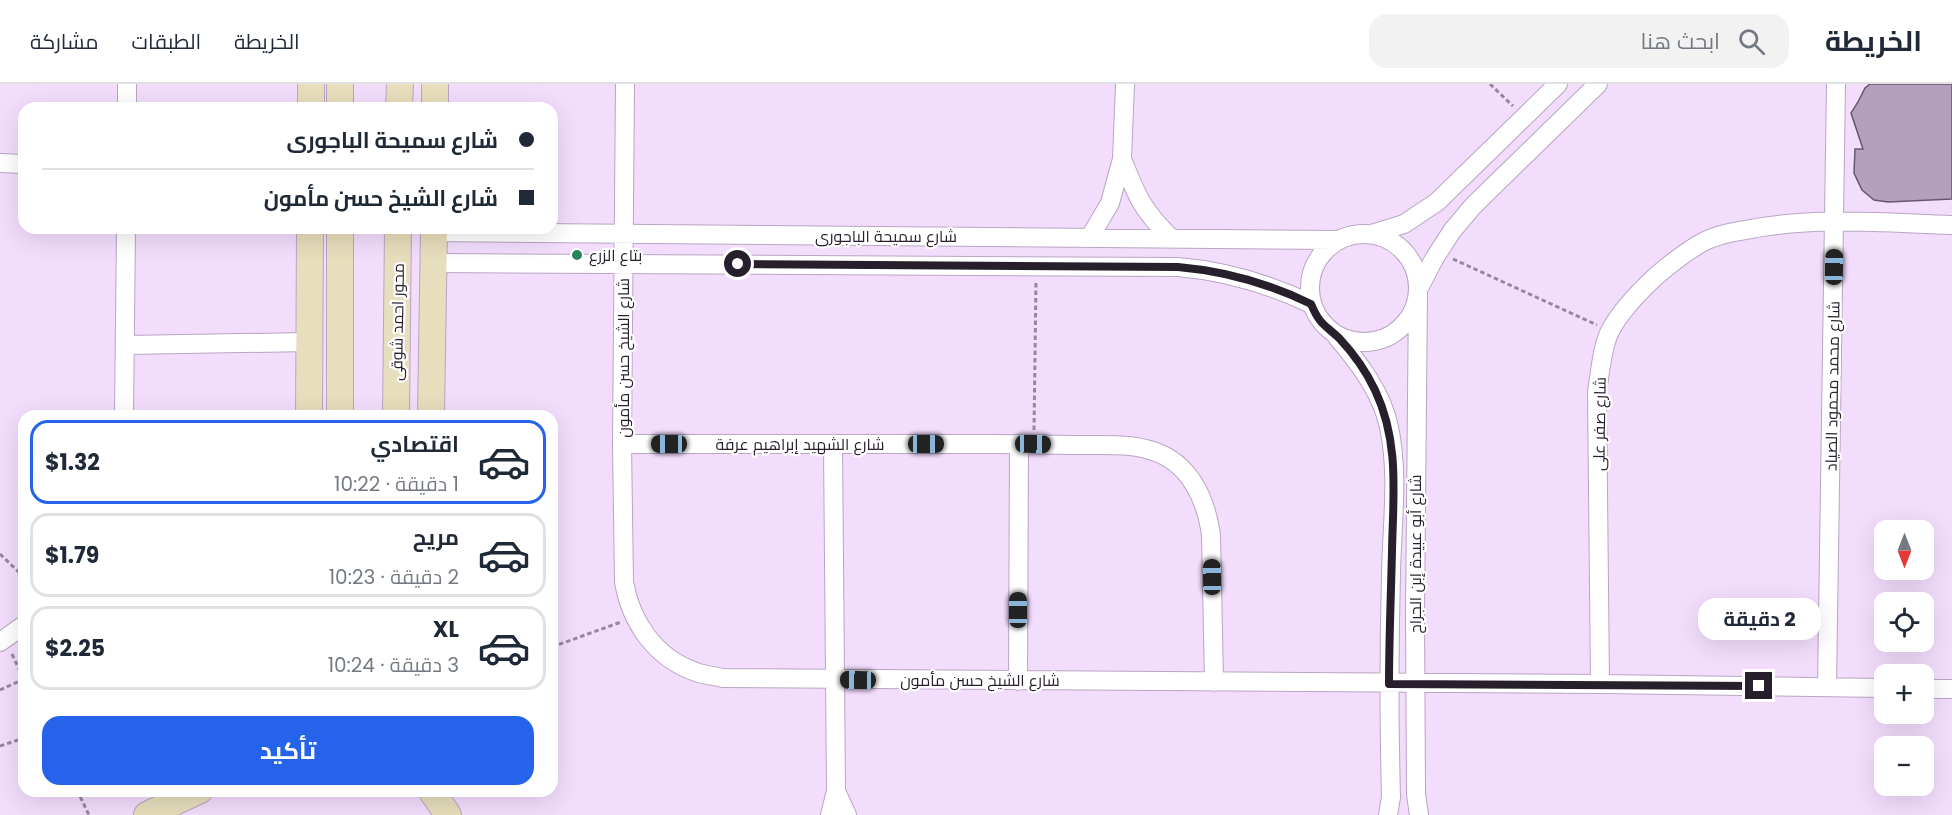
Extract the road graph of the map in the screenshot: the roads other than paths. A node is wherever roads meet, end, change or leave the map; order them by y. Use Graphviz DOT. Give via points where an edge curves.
graph roads {
  1 [pos="127,84"];
  2 [pos="311,84"];
  3 [pos="340,84"];
  4 [pos="400,84"];
  5 [pos="435,84"];
  6 [pos="625,84"];
  7 [pos="1125,84"];
  8 [pos="1558,84"];
  9 [pos="1598,84"];
  10 [pos="1836,84"];
  11 [pos="127,102"];
  12 [pos="311,102"];
  13 [pos="340,102"];
  14 [pos="399,102"];
  15 [pos="435,102"];
  16 [pos="1122,159"];
  17 [pos="0,163"];
  18 [pos="18,164"];
  19 [pos="1835,220"];
  20 [pos="1952,225"];
  21 [pos="558,232"];
  22 [pos="623,233"];
  23 [pos="126,234"];
  24 [pos="310,234"];
  25 [pos="340,234"];
  26 [pos="398,234"];
  27 [pos="434,234"];
  28 [pos="1371,234"];
  29 [pos="1090,237"];
  30 [pos="1171,238"];
  31 [pos="1339,240"];
  32 [pos="434,263"];
  33 [pos="623,264"];
  34 [pos="1419,290"];
  35 [pos="1311,304"];
  36 [pos="1337,337"];
  37 [pos="309,342"];
  38 [pos="126,345"];
  39 [pos="124,410"];
  40 [pos="309,410"];
  41 [pos="340,410"];
  42 [pos="396,410"];
  43 [pos="431,410"];
  44 [pos="622,444"];
  45 [pos="833,444"];
  46 [pos="1026,444"];
  47 [pos="18,629"];
  48 [pos="2,640"];
  49 [pos="835,679"];
  50 [pos="1018,681"];
  51 [pos="1214,682"];
  52 [pos="1389,684"];
  53 [pos="1415,684"];
  54 [pos="1600,684"];
  55 [pos="1827,687"];
  56 [pos="1874,688"];
  57 [pos="1934,689"];
  58 [pos="1952,689"];
  59 [pos="836,791"];
  60 [pos="185,797"];
  61 [pos="202,797"];
  62 [pos="147,815"];
  63 [pos="190,815"];
  64 [pos="830,815"];
  65 [pos="847,815"];
  66 [pos="1388,815"];
  67 [pos="1419,815"];
  1 -- 11 [label="street"];
  2 -- 12 [label="street"];
  3 -- 13 [label="street"];
  4 -- 14 [label="street"];
  5 -- 15 [label="street"];
  6 -- 22 [label="street, شارع الشيخ حسن مأمون"];
  7 -- 16 [label="street"];
  8 -- 28 [label="street" via="1437,202 1404,224"];
  9 -- 34 [label="street, شارع أبو عبيدة إبن الجراح" via="1473,206 1438,252"];
  10 -- 19 [label="street, شارع محمد محمود الصياد"];
  16 -- 29 [label="street" via="1110,203"];
  16 -- 30 [label="street" via="1146,212"];
  17 -- 18 [label="street"];
  19 -- 20 [label="street, شارع صفر على"];
  19 -- 54 [label="street, شارع صفر على" via="1733,231 1704,242 1673,261 1647,284 1610,331 1597,392"];
  19 -- 55 [label="street, شارع محمد محمود الصياد"];
  21 -- 22 [label="street, شارع سميحة الباجورى"];
  22 -- 29 [label="street, شارع سميحة الباجورى"];
  22 -- 33 [label="street, شارع الشيخ حسن مأمون"];
  23 -- 38 [label="street"];
  24 -- 37 [label="street"];
  25 -- 41 [label="street"];
  26 -- 42 [label="street, محور احمد شوقى"];
  27 -- 32 [label="street"];
  28 -- 31 [label="street"];
  28 -- 34 [label="street" via="1389,240 1405,252 1415,268"];
  29 -- 30 [label="street, شارع سميحة الباجورى"];
  30 -- 31 [label="street, شارع سميحة الباجورى"];
  31 -- 35 [label="street" via="1323,251 1313,267 1309,285"];
  32 -- 33 [label="street, شارع سميحة الباجورى"];
  32 -- 43 [label="street"];
  33 -- 35 [label="street, شارع سميحة الباجورى" via="1178,267 1259,282"];
  33 -- 44 [label="street, شارع الشيخ حسن مأمون"];
  34 -- 36 [label="street" via="1413,314 1399,331 1380,341 1358,343"];
  34 -- 53 [label="street, شارع أبو عبيدة إبن الجراح"];
  35 -- 36 [label="street" via="1316,317"];
  36 -- 52 [label="street, شارع أبو عبيدة إبن الجراح" via="1359,362 1375,391 1392,447"];
  37 -- 38 [label="street"];
  37 -- 40 [label="street"];
  38 -- 39 [label="street"];
  44 -- 45 [label="street, شارع الشهيد إبراهيم عرفة"];
  44 -- 49 [label="street, شارع الشيخ حسن مأمون" via="624,582 634,617 649,641 670,660 695,672 723,678"];
  45 -- 46 [label="street, شارع الشهيد إبراهيم عرفة"];
  45 -- 49 [label="street"];
  46 -- 50 [label="street"];
  46 -- 51 [label="street, شارع الشهيد إبراهيم عرفة" via="1131,446 1154,451 1186,474 1200,492 1208,512"];
  47 -- 48 [label="street"];
  49 -- 50 [label="street, شارع الشيخ حسن مأمون"];
  49 -- 59 [label="street"];
  50 -- 51 [label="street, شارع الشيخ حسن مأمون"];
  51 -- 52 [label="street, شارع الشيخ حسن مأمون"];
  52 -- 53 [label="street, شارع الشيخ حسن مأمون"];
  52 -- 66 [label="street, شارع أبو عبيدة إبن الجراح"];
  53 -- 54 [label="street, شارع الشيخ حسن مأمون"];
  53 -- 67 [label="street, شارع أبو عبيدة إبن الجراح"];
  54 -- 55 [label="street, شارع الشيخ حسن مأمون"];
  55 -- 56 [label="street, شارع الشيخ حسن مأمون"];
  57 -- 58 [label="street"];
  59 -- 64 [label="street"];
  59 -- 65 [label="street"];
  60 -- 62 [label="street"];
  61 -- 63 [label="street"];
}
